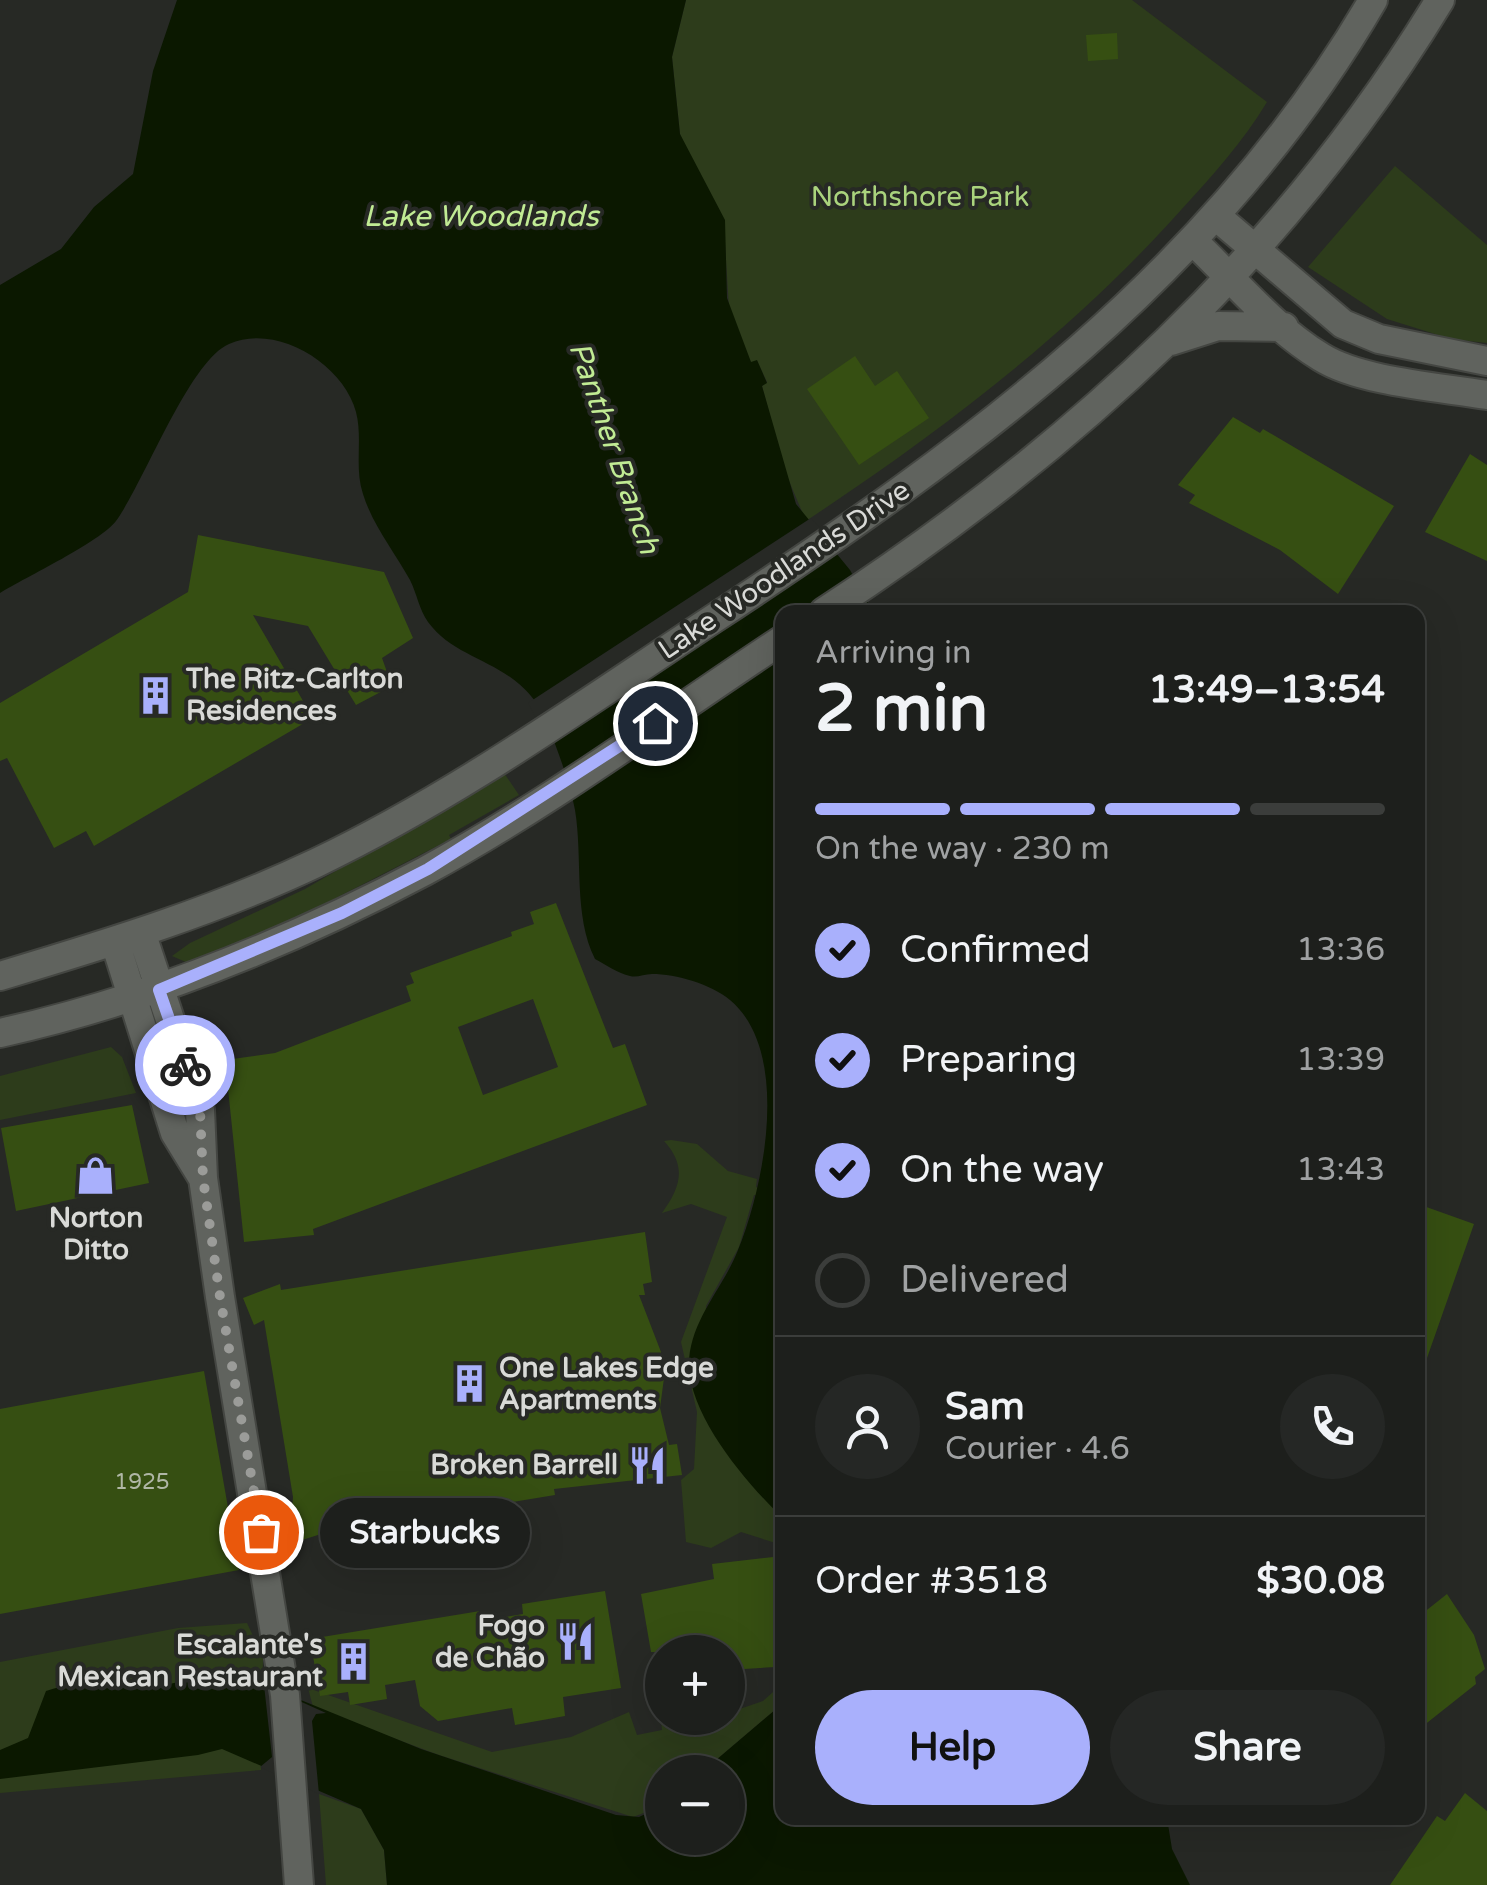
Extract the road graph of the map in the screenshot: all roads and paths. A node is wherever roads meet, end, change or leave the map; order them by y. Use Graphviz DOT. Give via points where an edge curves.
graph roads {
  1 [pos="1373,0"];
  2 [pos="1440,0"];
  3 [pos="1216,216"];
  4 [pos="1194,242"];
  5 [pos="1256,250"];
  6 [pos="1230,276"];
  7 [pos="1284,327"];
  8 [pos="1165,343"];
  9 [pos="1487,361"];
  10 [pos="1487,395"];
  11 [pos="835,605"];
  12 [pos="775,645"];
  13 [pos="128,936"];
  14 [pos="0,976"];
  15 [pos="159,990"];
  16 [pos="130,998"];
  17 [pos="0,1033"];
  18 [pos="203,1178"];
  19 [pos="298,1885"];
  1 -- 3 [label="main road, Lake Woodlands Drive" via="1312,94"];
  2 -- 5 [label="main road, Lake Woodlands Drive" via="1358,123"];
  3 -- 4 [label="main road, Lake Woodlands Drive"];
  3 -- 5 [label="main road"];
  4 -- 6 [label="main road"];
  4 -- 13 [label="main road, Lake Woodlands Drive" via="994,422 861,522 496,761 318,862"];
  5 -- 6 [label="main road, Lake Woodlands Drive"];
  5 -- 9 [label="main road" via="1343,324 1379,339"];
  6 -- 7 [label="main road"];
  6 -- 8 [label="main road, Lake Woodlands Drive"];
  7 -- 8 [label="main road" via="1218,326"];
  7 -- 10 [label="main road" via="1322,358"];
  8 -- 11 [label="main road, Lake Woodlands Drive" via="1033,465"];
  12 -- 15 [label="main road, Lake Woodlands Drive" via="428,869"];
  13 -- 14 [label="main road, Lake Woodlands Drive"];
  13 -- 15 [label="main road"];
  13 -- 16 [label="main road"];
  15 -- 16 [label="main road, Lake Woodlands Drive"];
  15 -- 18 [label="main road" via="200,1110"];
  16 -- 17 [label="main road, Lake Woodlands Drive"];
  16 -- 18 [label="main road" via="176,1134"];
  18 -- 19 [label="main road" via="285,1694"];
}
